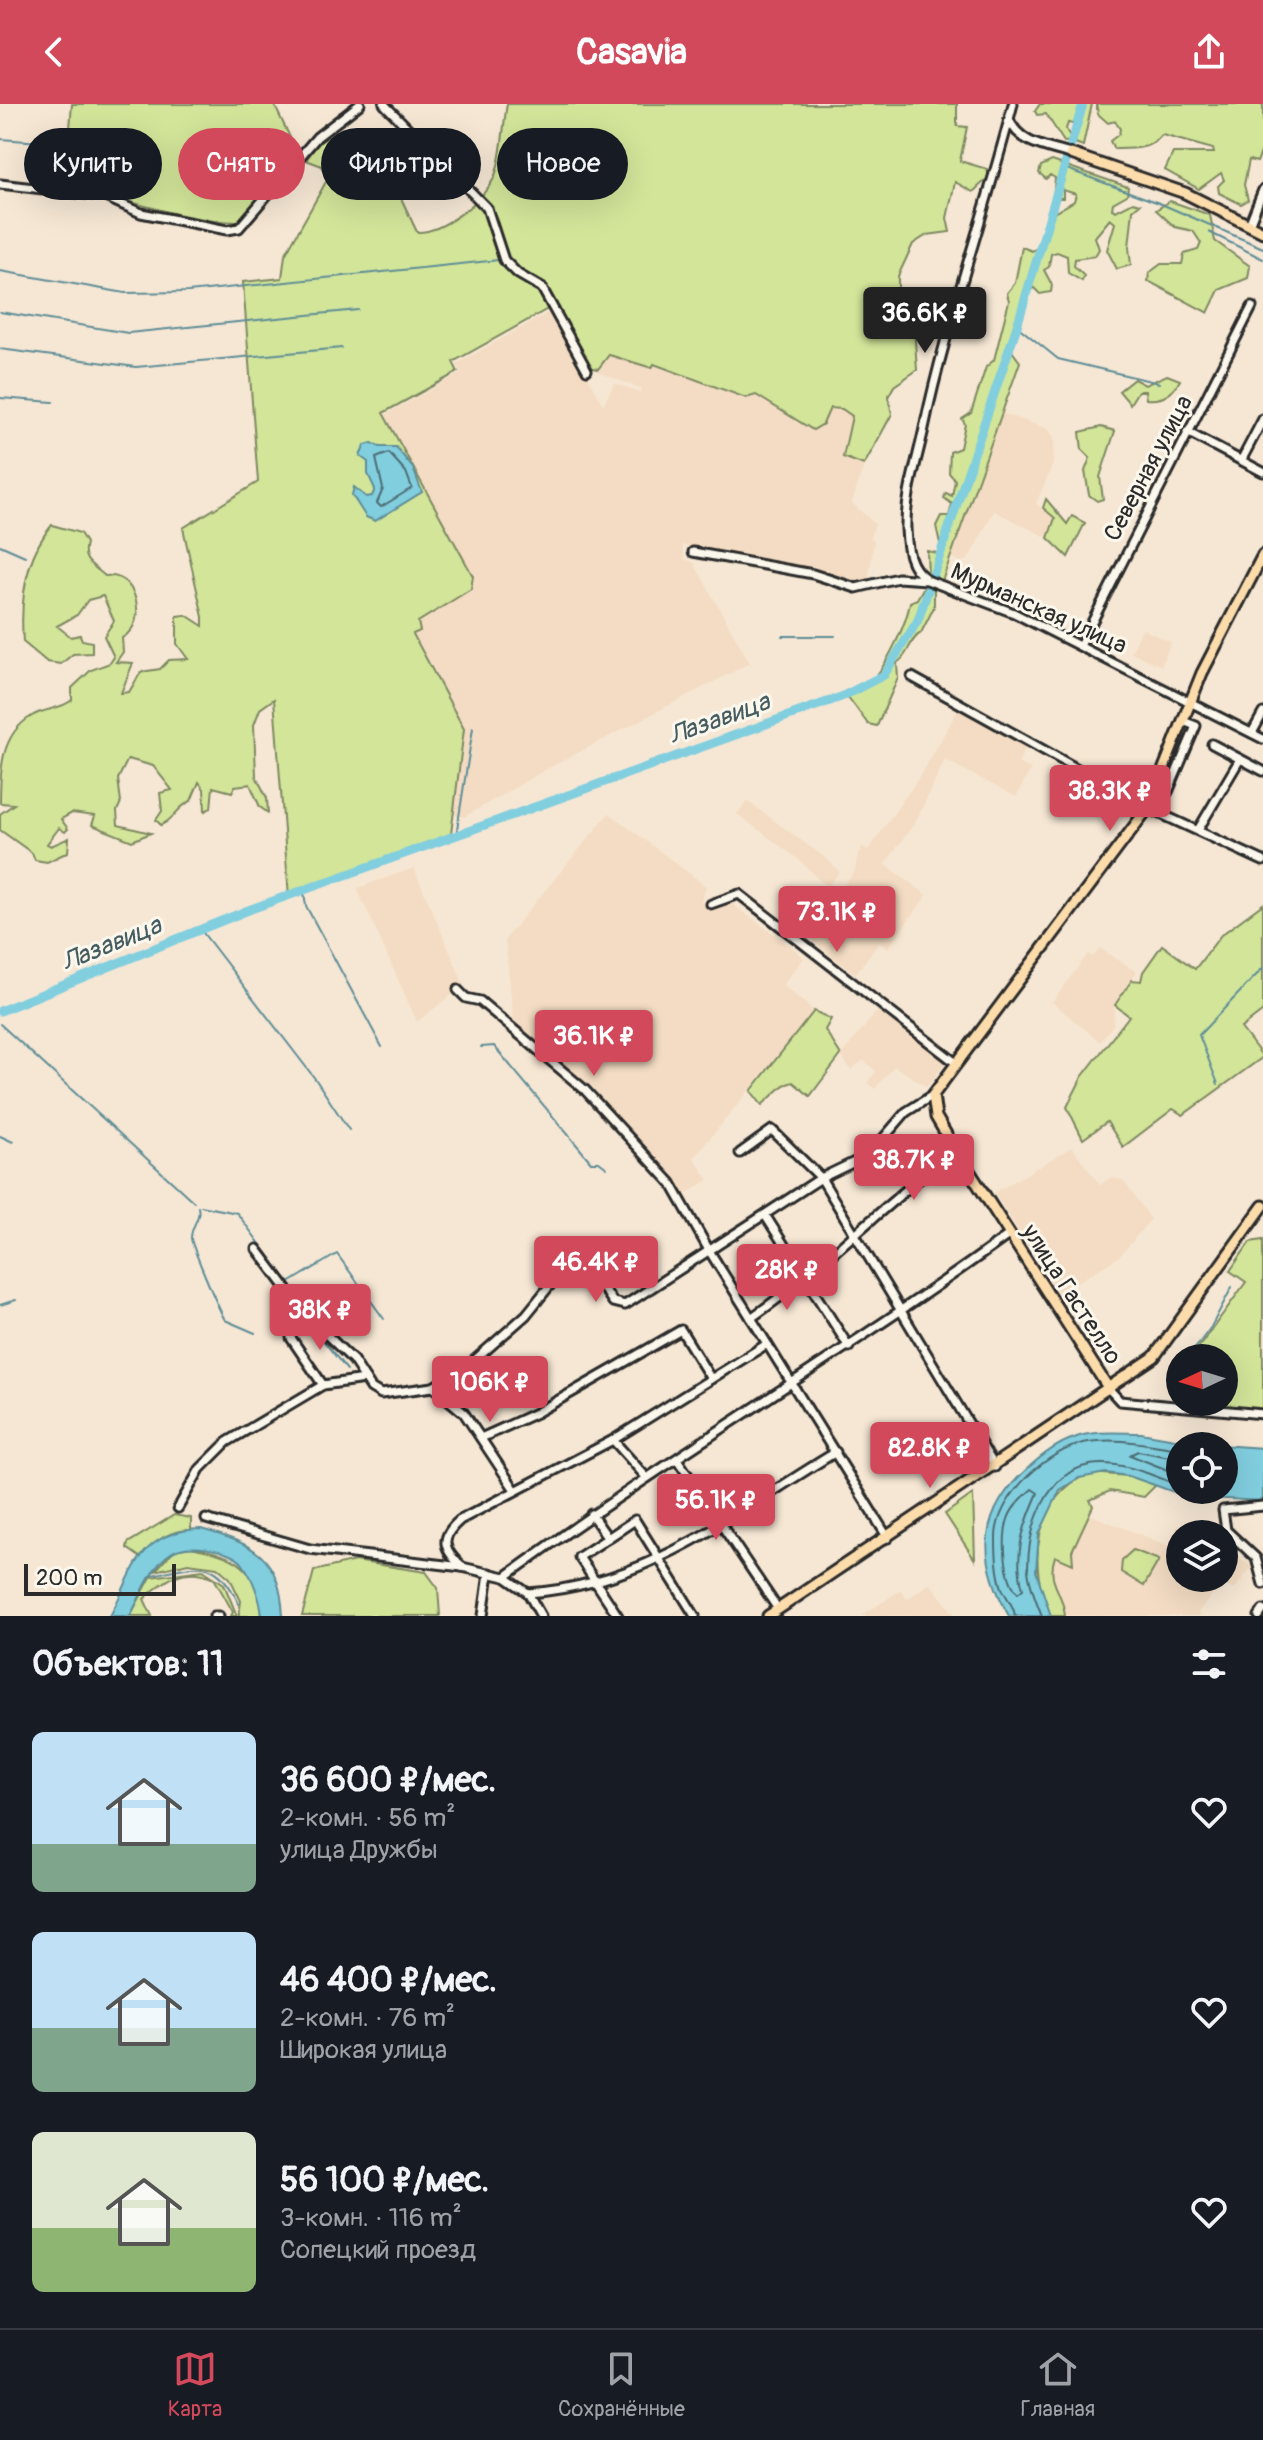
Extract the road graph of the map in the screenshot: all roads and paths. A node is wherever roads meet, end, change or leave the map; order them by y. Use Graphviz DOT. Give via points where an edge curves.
graph roads {
  1 [pos="360,104"];
  2 [pos="384,104"];
  3 [pos="1013,104"];
  4 [pos="1009,119"];
  5 [pos="1066,152"];
  6 [pos="0,184"];
  7 [pos="1263,190"];
  8 [pos="1249,225"];
  9 [pos="1263,232"];
  10 [pos="1252,307"];
  11 [pos="587,370"];
  12 [pos="1263,419"];
  13 [pos="1187,432"];
  14 [pos="1242,459"];
  15 [pos="1263,472"];
  16 [pos="693,552"];
  17 [pos="1263,555"];
  18 [pos="927,580"];
  19 [pos="1080,646"];
  20 [pos="912,677"];
  21 [pos="1190,702"];
  22 [pos="1263,713"];
  23 [pos="1252,733"];
  24 [pos="1263,739"];
  25 [pos="1212,744"];
  26 [pos="1240,759"];
  27 [pos="1263,771"];
  28 [pos="1148,808"];
  29 [pos="1198,830"];
  30 [pos="1263,861"];
  31 [pos="711,904"];
  32 [pos="458,990"];
  33 [pos="956,1063"];
  34 [pos="933,1095"];
  35 [pos="956,1150"];
  36 [pos="740,1153"];
  37 [pos="821,1178"];
  38 [pos="1263,1206"];
  39 [pos="765,1215"];
  40 [pos="1010,1234"];
  41 [pos="857,1235"];
  42 [pos="257,1249"];
  43 [pos="710,1252"];
  44 [pos="806,1280"];
  45 [pos="903,1312"];
  46 [pos="751,1318"];
  47 [pos="291,1338"];
  48 [pos="767,1344"];
  49 [pos="849,1347"];
  50 [pos="365,1379"];
  51 [pos="711,1379"];
  52 [pos="793,1384"];
  53 [pos="323,1385"];
  54 [pos="433,1387"];
  55 [pos="1109,1389"];
  56 [pos="1263,1414"];
  57 [pos="481,1438"];
  58 [pos="613,1440"];
  59 [pos="836,1452"];
  60 [pos="677,1459"];
  61 [pos="995,1467"];
  62 [pos="646,1477"];
  63 [pos="515,1490"];
  64 [pos="1263,1506"];
  65 [pos="178,1508"];
  66 [pos="591,1514"];
  67 [pos="206,1519"];
  68 [pos="724,1525"];
  69 [pos="608,1538"];
  70 [pos="888,1538"];
  71 [pos="660,1558"];
  72 [pos="462,1567"];
  73 [pos="489,1573"];
  74 [pos="507,1578"];
  75 [pos="595,1582"];
  76 [pos="1263,1584"];
  77 [pos="528,1593"];
  78 [pos="778,1609"];
  79 [pos="1263,1610"];
  80 [pos="483,1616"];
  81 [pos="541,1616"];
  82 [pos="618,1616"];
  83 [pos="695,1616"];
  84 [pos="768,1616"];
  85 [pos="1259,1616"];
  1 -- 6 [label="street" via="317,137 239,228 141,213 103,196"];
  2 -- 11 [label="street" via="449,172 474,190 487,208 504,260 542,288"];
  3 -- 4 [label="street"];
  4 -- 5 [label="street" via="1023,139"];
  4 -- 18 [label="street" via="933,385 908,504 911,561"];
  5 -- 8 [label="main road" via="1185,193"];
  7 -- 8 [label="street"];
  8 -- 9 [label="main road"];
  10 -- 13 [label="street, Северная улица"];
  12 -- 14 [label="street"];
  13 -- 14 [label="street"];
  13 -- 19 [label="street, Северная улица"];
  14 -- 15 [label="street"];
  16 -- 18 [label="street, Мурманская улица" via="813,574 856,588 898,578"];
  17 -- 21 [label="main road"];
  18 -- 19 [label="street, Мурманская улица" via="1014,613"];
  19 -- 21 [label="street, Мурманская улица"];
  20 -- 28 [label="street"];
  21 -- 23 [label="street, Мурманская улица"];
  21 -- 28 [label="main road"];
  22 -- 23 [label="street"];
  23 -- 24 [label="street, Мурманская улица"];
  25 -- 26 [label="street"];
  26 -- 27 [label="street"];
  26 -- 29 [label="street"];
  28 -- 29 [label="street"];
  28 -- 33 [label="main road"];
  29 -- 30 [label="street"];
  31 -- 33 [label="street" via="739,894"];
  32 -- 43 [label="street" via="480,1001 585,1090 671,1183"];
  33 -- 34 [label="main road"];
  34 -- 35 [label="main road, улица Гастелло" via="936,1117"];
  34 -- 37 [label="street" via="906,1112 869,1155"];
  35 -- 40 [label="main road, улица Гастелло"];
  35 -- 41 [label="street"];
  36 -- 37 [label="street" via="772,1130"];
  37 -- 39 [label="street"];
  37 -- 41 [label="street"];
  38 -- 55 [label="main road" via="1154,1357"];
  39 -- 43 [label="street"];
  39 -- 44 [label="street"];
  40 -- 45 [label="street"];
  40 -- 55 [label="main road, улица Гастелло"];
  41 -- 44 [label="street"];
  41 -- 45 [label="street"];
  42 -- 50 [label="street" via="307,1316 353,1360"];
  43 -- 46 [label="street"];
  43 -- 54 [label="street" via="625,1305 613,1302 581,1256 572,1258 501,1340"];
  44 -- 46 [label="street"];
  44 -- 49 [label="street"];
  45 -- 49 [label="street"];
  45 -- 61 [label="street"];
  46 -- 48 [label="street"];
  47 -- 53 [label="street"];
  48 -- 51 [label="street"];
  48 -- 52 [label="street"];
  49 -- 52 [label="street"];
  50 -- 53 [label="street"];
  50 -- 54 [label="street" via="381,1394"];
  51 -- 57 [label="street" via="681,1330 536,1413"];
  51 -- 58 [label="street"];
  52 -- 59 [label="street"];
  52 -- 60 [label="street"];
  53 -- 65 [label="street" via="211,1456"];
  54 -- 57 [label="street" via="464,1413"];
  55 -- 56 [label="street" via="1120,1401"];
  55 -- 61 [label="main road"];
  57 -- 63 [label="street"];
  58 -- 62 [label="street"];
  58 -- 63 [label="street"];
  59 -- 68 [label="street"];
  59 -- 70 [label="street"];
  60 -- 62 [label="street"];
  60 -- 68 [label="street"];
  61 -- 70 [label="main road"];
  62 -- 66 [label="street"];
  63 -- 72 [label="street" via="447,1531 447,1553"];
  64 -- 76 [label="street" via="1223,1510 1226,1530 1256,1558"];
  66 -- 69 [label="street"];
  66 -- 74 [label="street"];
  67 -- 72 [label="street" via="310,1549"];
  68 -- 71 [label="street"];
  68 -- 78 [label="street"];
  69 -- 71 [label="street" via="635,1520"];
  69 -- 75 [label="street" via="579,1557"];
  70 -- 78 [label="main road"];
  71 -- 75 [label="street"];
  71 -- 83 [label="street"];
  72 -- 73 [label="street"];
  73 -- 74 [label="street"];
  73 -- 80 [label="street"];
  74 -- 77 [label="street"];
  75 -- 77 [label="street"];
  75 -- 82 [label="street"];
  77 -- 81 [label="street"];
  78 -- 84 [label="main road"];
  79 -- 85 [label="street"];
}
